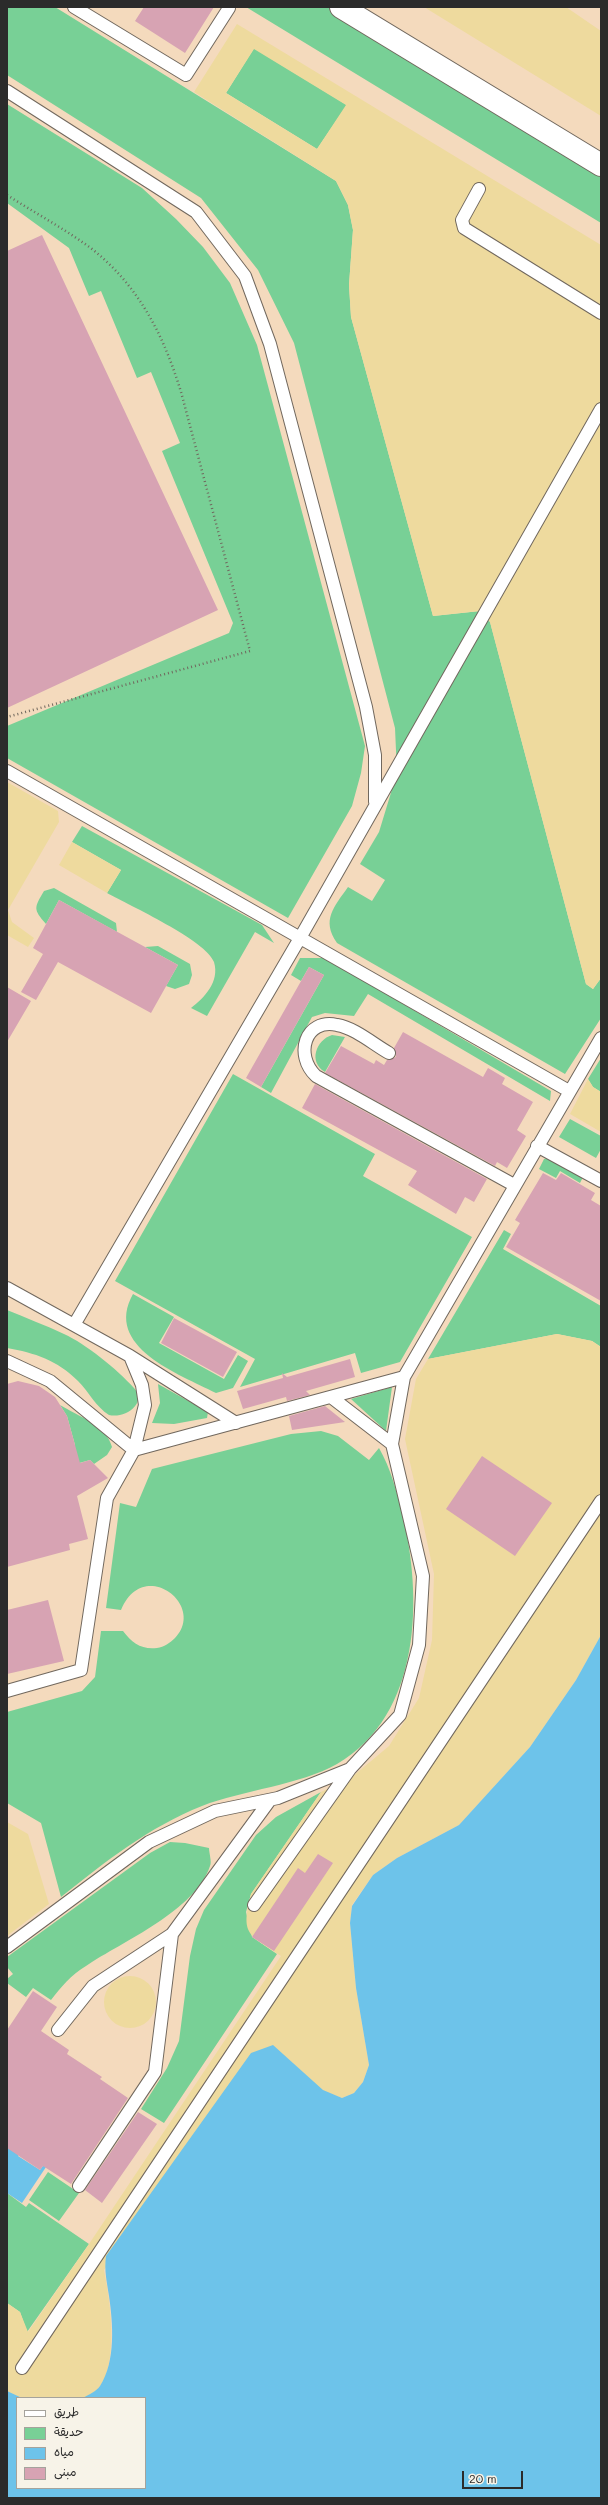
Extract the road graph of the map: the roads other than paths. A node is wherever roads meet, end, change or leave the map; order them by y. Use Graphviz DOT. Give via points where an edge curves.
graph roads {
  1 [pos="74,7"];
  2 [pos="341,7"];
  3 [pos="229,8"];
  4 [pos="7,91"];
  5 [pos="601,165"];
  6 [pos="479,189"];
  7 [pos="601,313"];
  8 [pos="601,409"];
  9 [pos="7,771"];
  10 [pos="375,806"];
  11 [pos="300,938"];
  12 [pos="601,1038"];
  13 [pos="389,1053"];
  14 [pos="569,1091"];
  15 [pos="537,1146"];
  16 [pos="601,1181"];
  17 [pos="514,1185"];
  18 [pos="7,1288"];
  19 [pos="74,1325"];
  20 [pos="130,1356"];
  21 [pos="7,1361"];
  22 [pos="404,1377"];
  23 [pos="332,1397"];
  24 [pos="236,1423"];
  25 [pos="392,1444"];
  26 [pos="134,1450"];
  27 [pos="601,1500"];
  28 [pos="7,1691"];
  29 [pos="350,1769"];
  30 [pos="270,1800"];
  31 [pos="254,1905"];
  32 [pos="172,1934"];
  33 [pos="7,1947"];
  34 [pos="58,2030"];
  35 [pos="79,2186"];
  36 [pos="22,2368"];
  1 -- 3 [label="lane" via="186,75"];
  2 -- 5 [label="street"];
  4 -- 10 [label="lane" via="196,212 245,276 270,344 366,707 375,755"];
  6 -- 7 [label="lane" via="462,220 464,228"];
  8 -- 10 [label="lane"];
  9 -- 11 [label="lane"];
  10 -- 11 [label="lane"];
  11 -- 14 [label="lane"];
  11 -- 19 [label="lane"];
  12 -- 14 [label="lane"];
  13 -- 17 [label="lane" via="346,1028 327,1024 310,1034 303,1051 304,1061 316,1076"];
  14 -- 15 [label="lane"];
  15 -- 16 [label="lane"];
  15 -- 17 [label="lane"];
  17 -- 22 [label="lane"];
  18 -- 19 [label="lane"];
  19 -- 20 [label="lane"];
  20 -- 24 [label="lane"];
  20 -- 26 [label="lane" via="142,1385 145,1405"];
  21 -- 26 [label="lane" via="50,1381"];
  22 -- 23 [label="lane"];
  22 -- 25 [label="lane"];
  23 -- 24 [label="lane"];
  23 -- 25 [label="lane"];
  24 -- 26 [label="lane"];
  25 -- 29 [label="lane" via="423,1576 419,1645 400,1715"];
  26 -- 28 [label="lane" via="107,1498 81,1670"];
  27 -- 36 [label="lane"];
  29 -- 30 [label="lane"];
  29 -- 31 [label="lane"];
  30 -- 32 [label="lane"];
  30 -- 33 [label="lane" via="215,1811 149,1842"];
  32 -- 34 [label="lane" via="93,1986"];
  32 -- 35 [label="lane" via="155,2072"];
}
